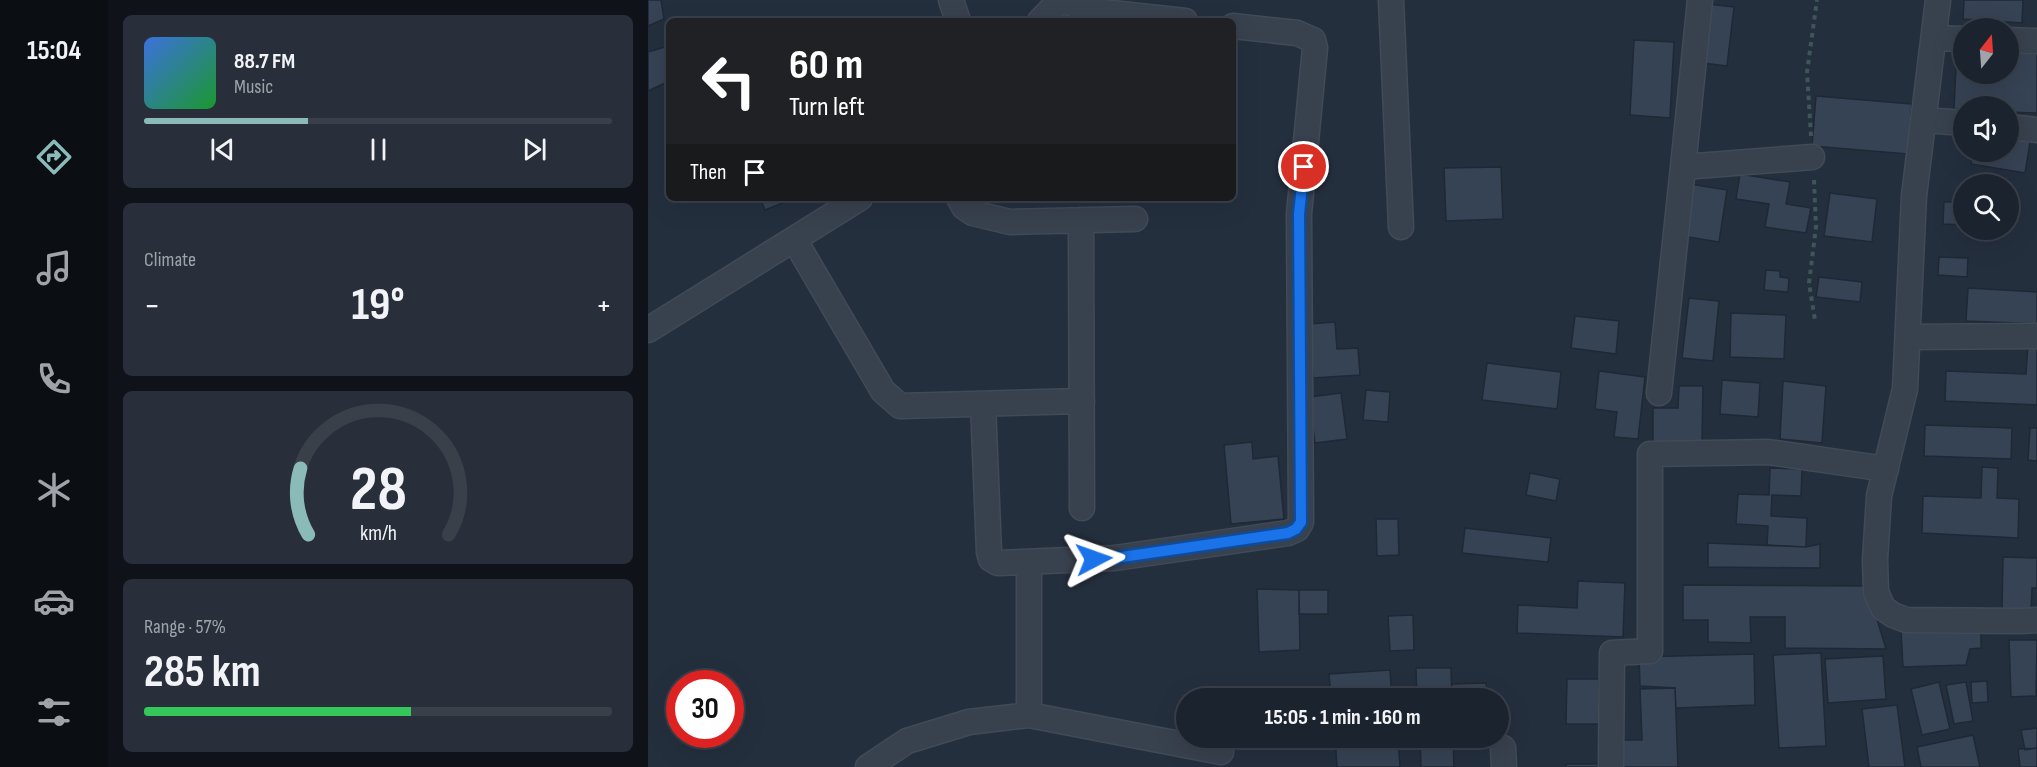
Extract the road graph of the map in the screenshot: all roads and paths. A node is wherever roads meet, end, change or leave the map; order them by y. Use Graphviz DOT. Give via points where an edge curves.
graph roads {
  1 [pos="951,0"];
  2 [pos="1060,0"];
  3 [pos="1391,0"];
  4 [pos="1700,0"];
  5 [pos="1938,0"];
  6 [pos="957,18"];
  7 [pos="1043,18"];
  8 [pos="1158,18"];
  9 [pos="1236,26"];
  10 [pos="1934,38"];
  11 [pos="1953,39"];
  12 [pos="2019,40"];
  13 [pos="2037,41"];
  14 [pos="1924,120"];
  15 [pos="1953,122"];
  16 [pos="2019,129"];
  17 [pos="2037,130"];
  18 [pos="1812,157"];
  19 [pos="1683,167"];
  20 [pos="855,201"];
  21 [pos="961,201"];
  22 [pos="1135,219"];
  23 [pos="1081,220"];
  24 [pos="1401,227"];
  25 [pos="794,239"];
  26 [pos="648,330"];
  27 [pos="2037,336"];
  28 [pos="1908,337"];
  29 [pos="1659,393"];
  30 [pos="1082,401"];
  31 [pos="983,404"];
  32 [pos="1886,469"];
  33 [pos="1082,508"];
  34 [pos="1029,562"];
  35 [pos="2037,620"];
  36 [pos="1029,715"];
  37 [pos="1221,752"];
  38 [pos="868,767"];
  39 [pos="1611,767"];
  1 -- 6 [label="street"];
  2 -- 7 [label="street"];
  2 -- 8 [label="street" via="1094,11"];
  3 -- 24 [label="street"];
  4 -- 19 [label="street"];
  5 -- 10 [label="street"];
  9 -- 34 [label="street" via="1297,33 1313,40 1316,48 1299,214 1301,522 1288,533 1127,556"];
  10 -- 11 [label="street"];
  10 -- 14 [label="street"];
  12 -- 13 [label="street"];
  14 -- 15 [label="street"];
  14 -- 28 [label="street" via="1914,196"];
  16 -- 17 [label="street"];
  18 -- 19 [label="street"];
  19 -- 29 [label="street"];
  20 -- 25 [label="street"];
  21 -- 23 [label="street" via="973,213 1010,222"];
  22 -- 23 [label="street"];
  23 -- 30 [label="street"];
  25 -- 26 [label="street"];
  25 -- 31 [label="street" via="883,391 900,406"];
  27 -- 28 [label="street"];
  28 -- 32 [label="street" via="1905,389"];
  30 -- 31 [label="street"];
  30 -- 33 [label="street"];
  31 -- 34 [label="street" via="991,559 998,563"];
  32 -- 35 [label="street" via="1879,496 1875,560 1876,592 1883,608 1906,620"];
  32 -- 39 [label="street" via="1768,452 1650,454 1650,651 1612,654"];
  34 -- 36 [label="street"];
  36 -- 37 [label="street"];
  36 -- 38 [label="street" via="969,722 907,741"];
}
